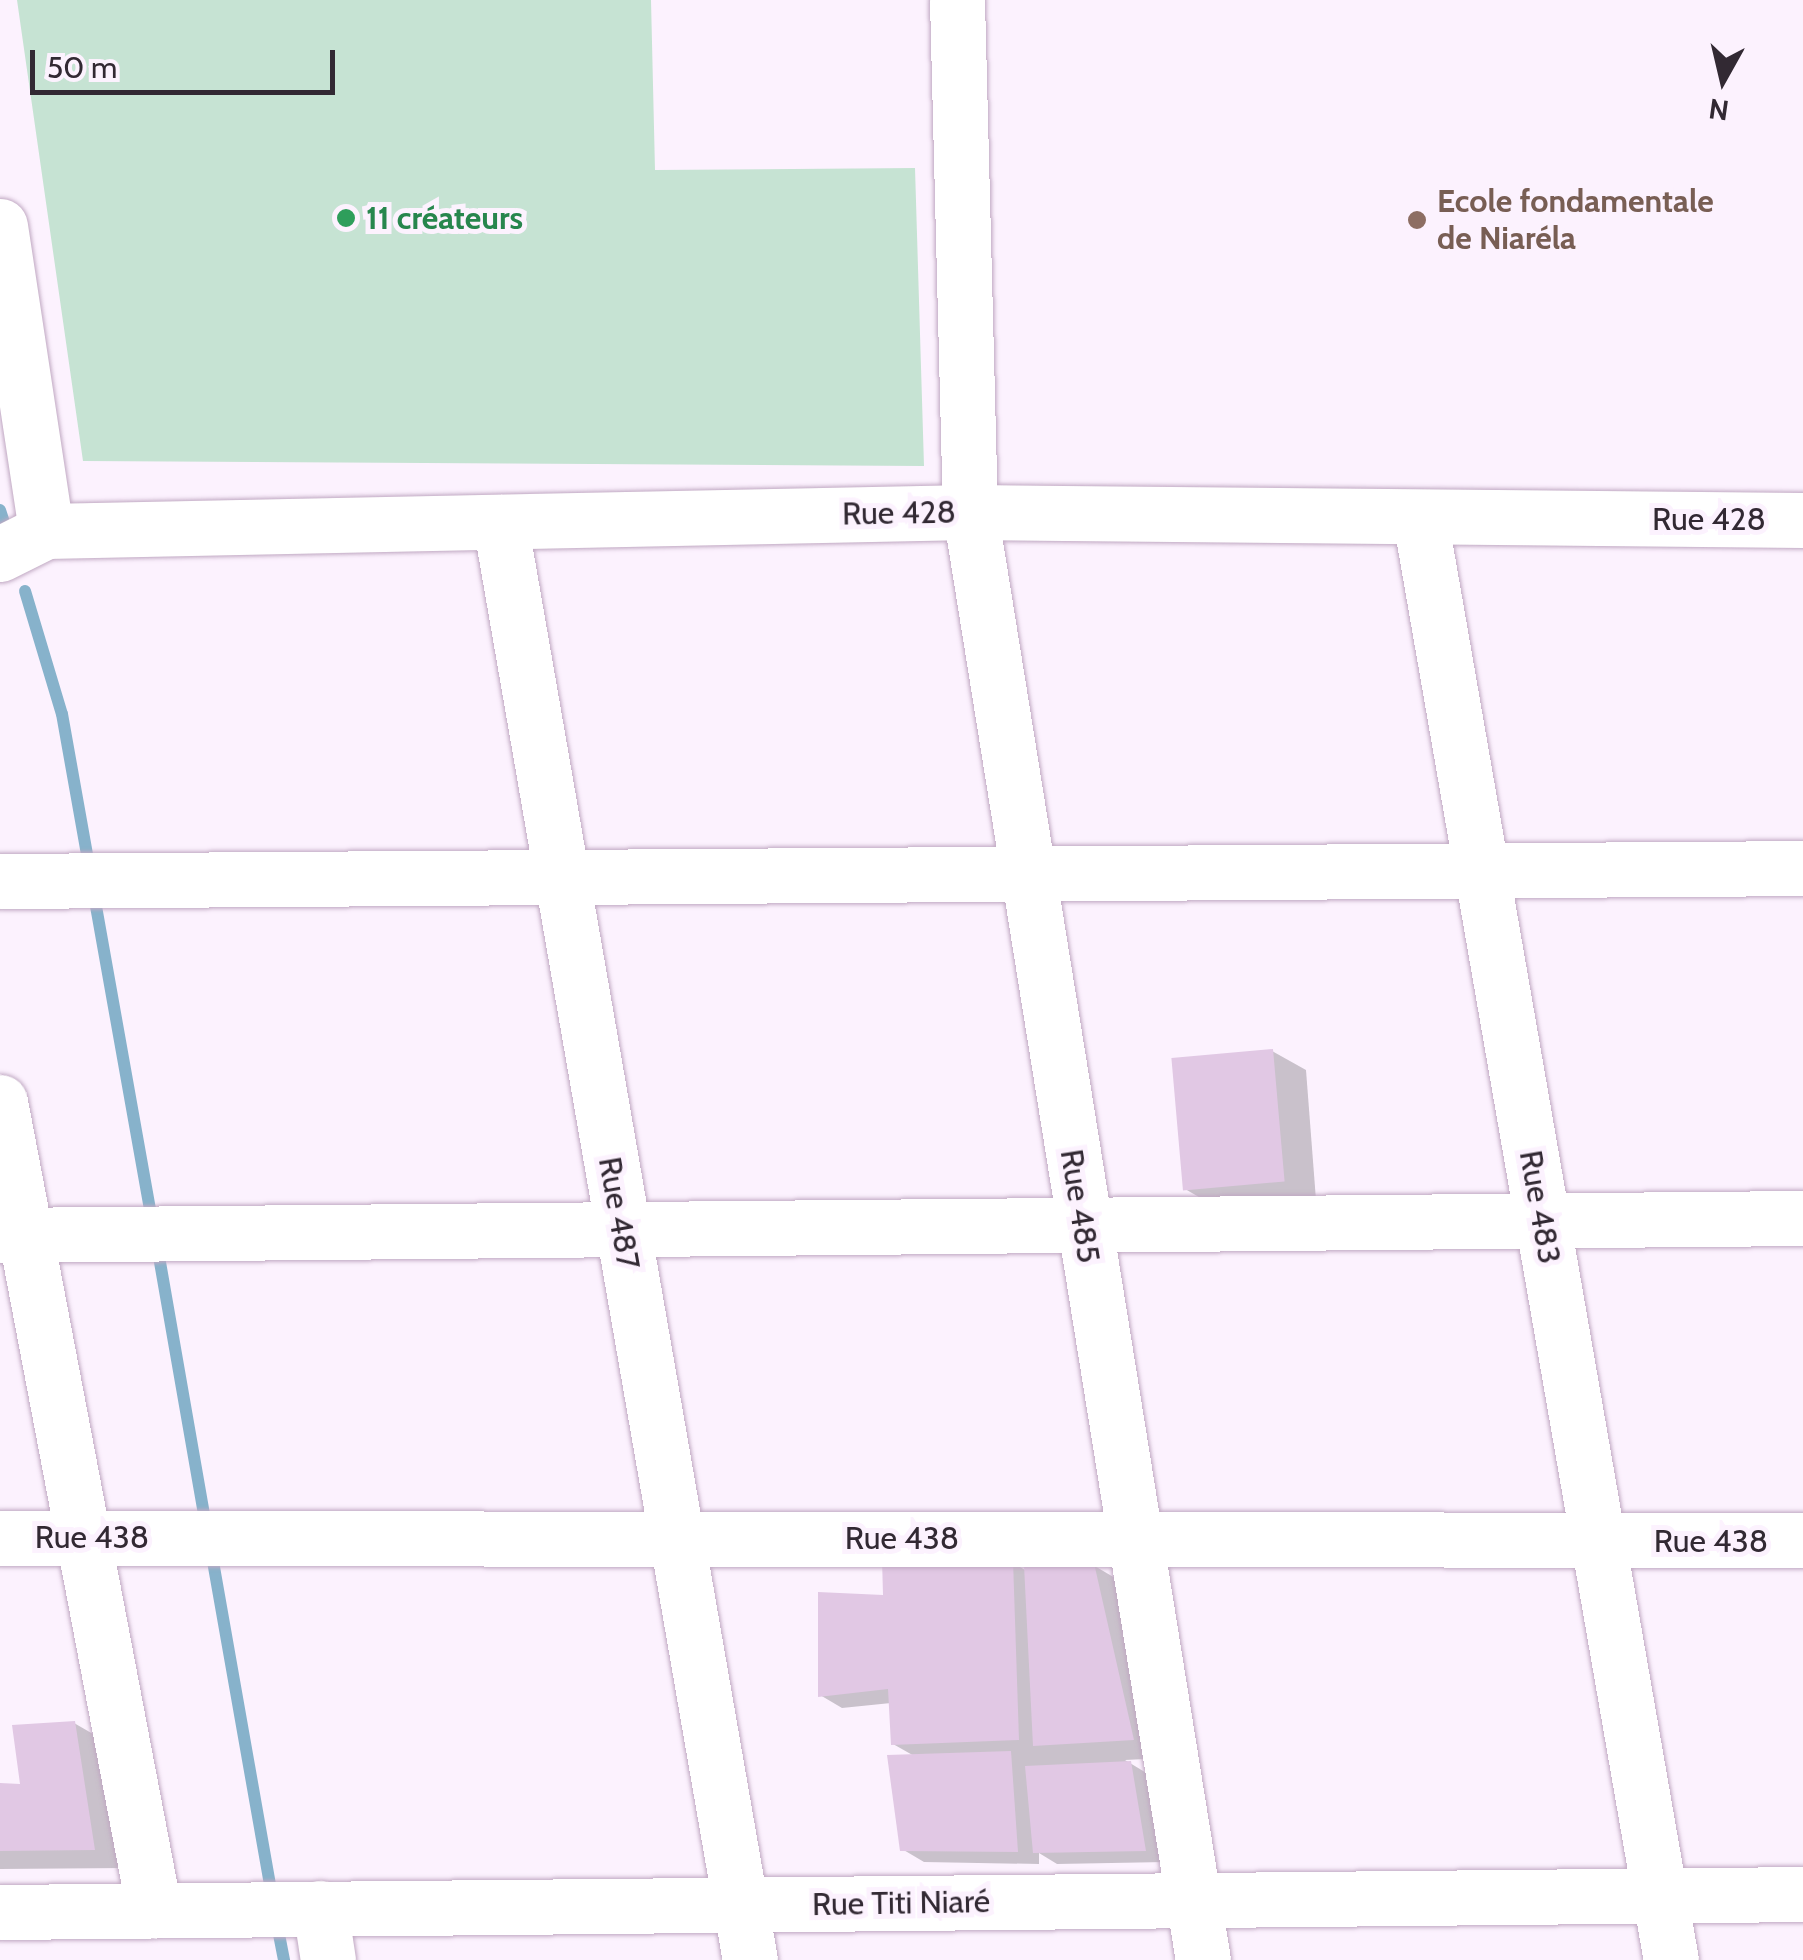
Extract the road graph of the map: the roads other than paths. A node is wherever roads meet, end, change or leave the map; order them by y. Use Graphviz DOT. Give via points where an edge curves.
graph roads {
  1 [pos="956,0"];
  2 [pos="0,226"];
  3 [pos="970,512"];
  4 [pos="1420,518"];
  5 [pos="1803,520"];
  6 [pos="500,522"];
  7 [pos="23,543"];
  8 [pos="1803,868"];
  9 [pos="1481,871"];
  10 [pos="1027,873"];
  11 [pos="561,878"];
  12 [pos="24,881"];
  13 [pos="0,1102"];
  14 [pos="1803,1218"];
  15 [pos="1542,1221"];
  16 [pos="1083,1225"];
  17 [pos="621,1228"];
  18 [pos="13,1235"];
  19 [pos="83,1537"];
  20 [pos="0,1538"];
  21 [pos="674,1538"];
  22 [pos="1133,1538"];
  23 [pos="1803,1540"];
  24 [pos="1598,1542"];
  25 [pos="1803,1894"];
  26 [pos="1660,1896"];
  27 [pos="1190,1900"];
  28 [pos="738,1904"];
  29 [pos="154,1910"];
  30 [pos="0,1912"];
  31 [pos="301,1921"];
  32 [pos="750,1960"];
  33 [pos="1203,1960"];
  34 [pos="1671,1960"];
  1 -- 3 [label="street, Rue 485"];
  2 -- 7 [label="street"];
  3 -- 4 [label="street, Rue 428"];
  3 -- 6 [label="street, Rue 428"];
  3 -- 10 [label="street, Rue 485"];
  4 -- 5 [label="street, Rue 428"];
  4 -- 9 [label="street, Rue 483"];
  6 -- 7 [label="street, Rue 428"];
  6 -- 11 [label="street, Rue 487"];
  8 -- 9 [label="street"];
  9 -- 10 [label="street"];
  9 -- 15 [label="street, Rue 483"];
  10 -- 11 [label="street"];
  10 -- 16 [label="street, Rue 485"];
  11 -- 12 [label="street"];
  11 -- 17 [label="street, Rue 487"];
  13 -- 18 [label="street"];
  14 -- 15 [label="street"];
  15 -- 16 [label="street"];
  15 -- 24 [label="street, Rue 483"];
  16 -- 17 [label="street"];
  16 -- 22 [label="street, Rue 485"];
  17 -- 18 [label="street"];
  17 -- 21 [label="street, Rue 487"];
  18 -- 19 [label="street"];
  19 -- 20 [label="street, Rue 438"];
  19 -- 21 [label="street, Rue 438"];
  19 -- 29 [label="street"];
  21 -- 22 [label="street, Rue 438"];
  21 -- 28 [label="street, Rue 487"];
  22 -- 24 [label="street, Rue 438"];
  22 -- 27 [label="street, Rue 485"];
  23 -- 24 [label="street, Rue 438"];
  24 -- 26 [label="street, Rue 483"];
  25 -- 26 [label="street, Rue Titi Niaré"];
  26 -- 27 [label="street, Rue Titi Niaré"];
  26 -- 34 [label="street, Rue 483"];
  27 -- 28 [label="street, Rue Titi Niaré"];
  27 -- 33 [label="street, Rue 485"];
  28 -- 31 [label="street, Rue Titi Niaré"];
  28 -- 32 [label="street, Rue 487"];
  29 -- 30 [label="street, Rue Titi Niaré"];
  29 -- 31 [label="street, Rue Titi Niaré"];
}
